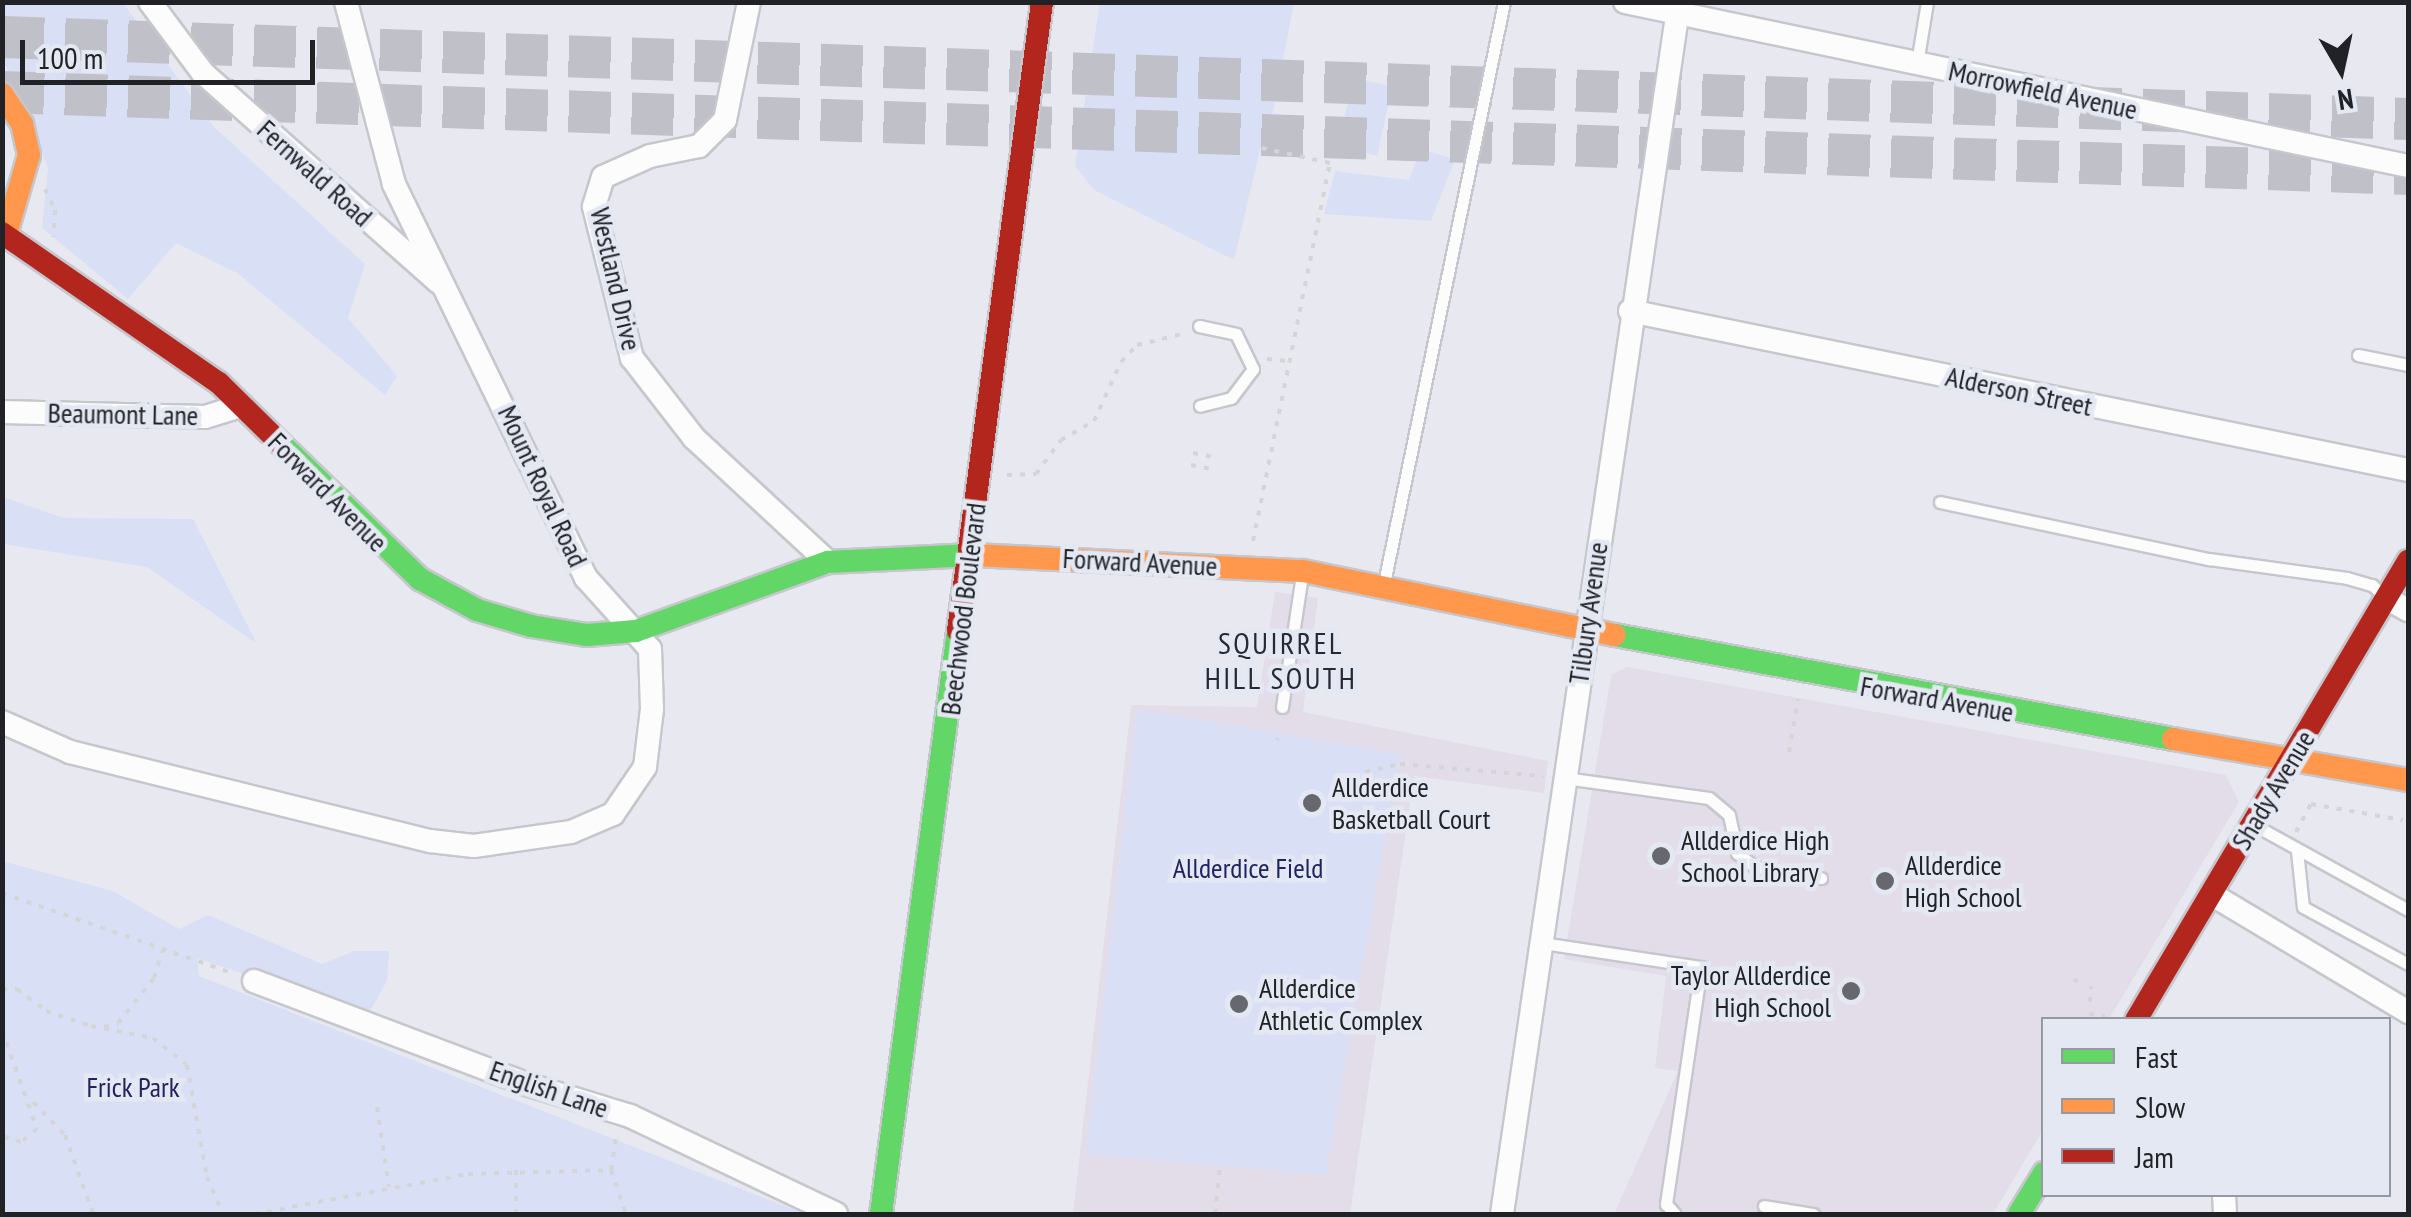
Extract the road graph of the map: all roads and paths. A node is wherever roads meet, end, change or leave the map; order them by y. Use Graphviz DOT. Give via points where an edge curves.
graph roads {
  1 [pos="150,2"];
  2 [pos="346,2"];
  3 [pos="748,2"];
  4 [pos="1042,2"];
  5 [pos="1504,2"];
  6 [pos="1625,2"];
  7 [pos="1927,2"];
  8 [pos="1678,8"];
  9 [pos="1917,63"];
  10 [pos="2,94"];
  11 [pos="1262,148"];
  12 [pos="2408,166"];
  13 [pos="24,178"];
  14 [pos="4,233"];
  15 [pos="44,260"];
  16 [pos="448,291"];
  17 [pos="1630,311"];
  18 [pos="1195,329"];
  19 [pos="2358,355"];
  20 [pos="1262,358"];
  21 [pos="1289,361"];
  22 [pos="2408,365"];
  23 [pos="242,406"];
  24 [pos="1200,406"];
  25 [pos="2,412"];
  26 [pos="1193,454"];
  27 [pos="1218,458"];
  28 [pos="1191,465"];
  29 [pos="1216,470"];
  30 [pos="2408,470"];
  31 [pos="1008,475"];
  32 [pos="1940,502"];
  33 [pos="1252,546"];
  34 [pos="970,555"];
  35 [pos="2408,561"];
  36 [pos="828,562"];
  37 [pos="1303,570"];
  38 [pos="1383,587"];
  39 [pos="2386,598"];
  40 [pos="2408,610"];
  41 [pos="1586,629"];
  42 [pos="636,631"];
  43 [pos="1799,694"];
  44 [pos="1282,707"];
  45 [pos="2,722"];
  46 [pos="1790,752"];
  47 [pos="2291,759"];
  48 [pos="1365,772"];
  49 [pos="1565,778"];
  50 [pos="2408,780"];
  51 [pos="2403,820"];
  52 [pos="2252,824"];
  53 [pos="2293,848"];
  54 [pos="1821,878"];
  55 [pos="2,893"];
  56 [pos="2211,894"];
  57 [pos="2408,910"];
  58 [pos="1542,943"];
  59 [pos="162,949"];
  60 [pos="2408,964"];
  61 [pos="2073,980"];
  62 [pos="254,981"];
  63 [pos="2,989"];
  64 [pos="2090,1002"];
  65 [pos="2408,1012"];
  66 [pos="2088,1014"];
  67 [pos="2105,1016"];
  68 [pos="2138,1017"];
  69 [pos="100,1028"];
  70 [pos="2,1030"];
  71 [pos="32,1102"];
  72 [pos="377,1107"];
  73 [pos="630,1116"];
  74 [pos="2,1136"];
  75 [pos="1220,1167"];
  76 [pos="516,1170"];
  77 [pos="611,1170"];
  78 [pos="2041,1178"];
  79 [pos="389,1187"];
  80 [pos="1764,1206"];
  81 [pos="93,1214"];
  82 [pos="223,1214"];
  83 [pos="254,1214"];
  84 [pos="516,1214"];
  85 [pos="626,1214"];
  86 [pos="836,1214"];
  87 [pos="882,1214"];
  88 [pos="1215,1214"];
  89 [pos="1502,1214"];
  90 [pos="1675,1214"];
  91 [pos="1813,1214"];
  92 [pos="2019,1214"];
  1 -- 16 [label="street, Fernwald Road" via="203,73"];
  2 -- 16 [label="street, Mount Royal Road" via="394,184"];
  3 -- 36 [label="street, Westland Drive" via="726,120 698,146 634,161 603,177 594,207 632,358 694,438"];
  4 -- 34 [label="main road, Beechwood Boulevard"];
  5 -- 38 [label="lane"];
  6 -- 8 [label="street"];
  7 -- 9 [label="lane"];
  8 -- 9 [label="street, Morrowfield Avenue"];
  8 -- 17 [label="street, Tilbury Avenue"];
  9 -- 12 [label="street, Morrowfield Avenue"];
  10 -- 13 [label="main road" via="22,124 30,155"];
  11 -- 21 [label="path" via="1330,163"];
  13 -- 14 [label="main road"];
  13 -- 15 [label="path" via="40,183 55,210"];
  14 -- 15 [label="main road, Forward Avenue"];
  15 -- 23 [label="main road, Forward Avenue"];
  16 -- 42 [label="street, Mount Royal Road" via="586,578"];
  17 -- 30 [label="street, Alderson Street"];
  17 -- 41 [label="street, Tilbury Avenue"];
  18 -- 24 [label="lane" via="1236,334 1254,369 1232,398"];
  18 -- 31 [label="path" via="1137,345 1121,362 1094,421 1061,440 1036,474"];
  19 -- 22 [label="lane"];
  20 -- 21 [label="path"];
  21 -- 33 [label="path"];
  23 -- 25 [label="street, Beaumont Lane" via="206,417"];
  23 -- 42 [label="main road, Forward Avenue" via="420,579 477,610 530,626 587,635"];
  26 -- 27 [label="path"];
  28 -- 29 [label="path"];
  32 -- 39 [label="lane" via="2209,559 2346,578 2372,585"];
  34 -- 36 [label="main road, Forward Avenue"];
  34 -- 37 [label="main road, Forward Avenue"];
  34 -- 87 [label="main road, Beechwood Boulevard"];
  35 -- 39 [label="main road, Shady Avenue"];
  36 -- 42 [label="main road, Forward Avenue"];
  37 -- 38 [label="main road, Forward Avenue"];
  37 -- 44 [label="lane"];
  38 -- 41 [label="main road, Forward Avenue"];
  39 -- 40 [label="street"];
  39 -- 47 [label="main road, Shady Avenue"];
  41 -- 47 [label="main road, Forward Avenue" via="1864,686"];
  41 -- 49 [label="street, Tilbury Avenue"];
  42 -- 45 [label="street, Mount Royal Road" via="654,665 644,767 613,814 571,832 494,843 430,842 70,752"];
  43 -- 46 [label="path"];
  47 -- 50 [label="main road, Forward Avenue"];
  47 -- 52 [label="main road, Shady Avenue"];
  48 -- 49 [label="path" via="1400,764"];
  49 -- 54 [label="lane" via="1708,798 1729,816 1737,853 1755,868"];
  49 -- 58 [label="street, Tilbury Avenue"];
  51 -- 53 [label="path" via="2311,804"];
  52 -- 53 [label="lane"];
  52 -- 56 [label="main road, Shady Avenue"];
  53 -- 57 [label="lane"];
  53 -- 60 [label="lane" via="2304,907"];
  55 -- 59 [label="path"];
  56 -- 65 [label="street"];
  56 -- 68 [label="main road, Shady Avenue"];
  58 -- 89 [label="street, Tilbury Avenue"];
  58 -- 90 [label="lane" via="1701,968 1666,1204"];
  59 -- 62 [label="path"];
  59 -- 69 [label="path" via="154,978 136,1002 118,1023"];
  61 -- 64 [label="path" via="2088,984"];
  62 -- 73 [label="street, English Lane"];
  63 -- 69 [label="path" via="17,988 46,1011"];
  66 -- 67 [label="path"];
  69 -- 82 [label="path" via="153,1038 187,1065 207,1178"];
  70 -- 71 [label="path"];
  71 -- 74 [label="path" via="37,1129 31,1138"];
  71 -- 81 [label="path" via="65,1135"];
  72 -- 79 [label="path"];
  73 -- 77 [label="path" via="618,1130"];
  73 -- 86 [label="street, English Lane"];
  75 -- 88 [label="path"];
  76 -- 77 [label="path"];
  76 -- 79 [label="path"];
  76 -- 84 [label="path"];
  77 -- 85 [label="path"];
  78 -- 92 [label="main road"];
  79 -- 83 [label="path"];
  80 -- 91 [label="lane"];
}
